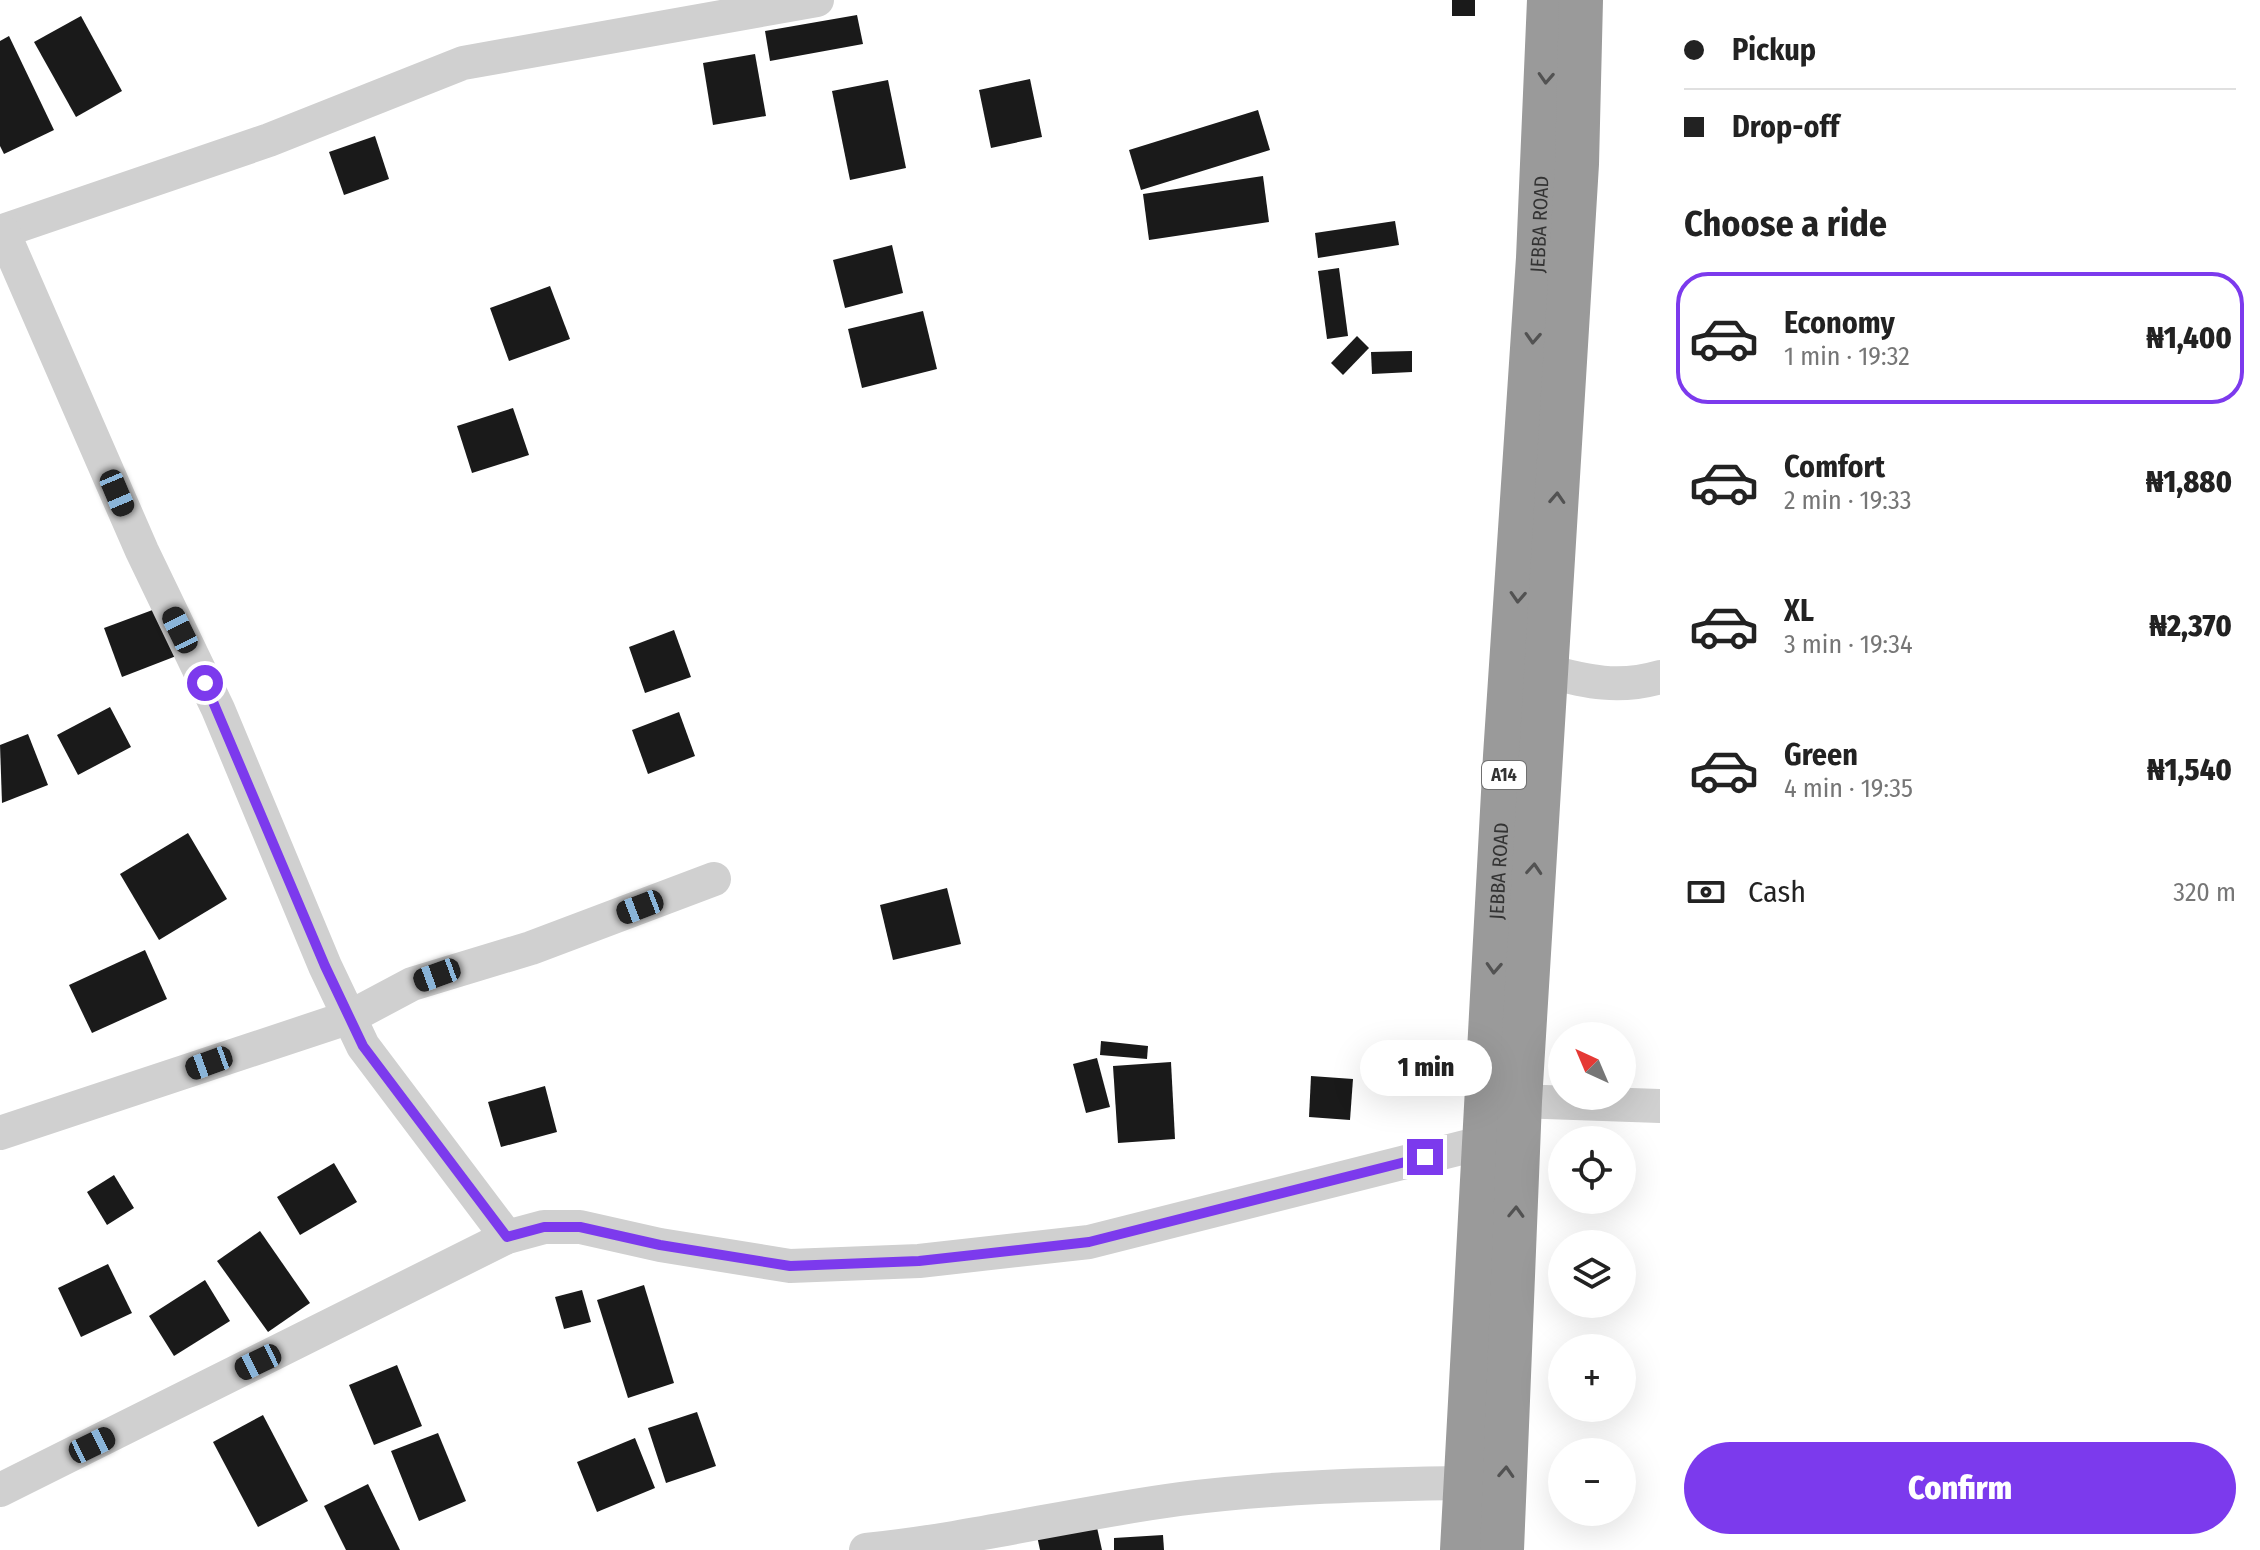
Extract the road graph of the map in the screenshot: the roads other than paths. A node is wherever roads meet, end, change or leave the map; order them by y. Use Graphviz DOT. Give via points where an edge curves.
graph roads {
  1 [pos="817,0"];
  2 [pos="1549,0"];
  3 [pos="1581,0"];
  4 [pos="1,232"];
  5 [pos="1547,671"];
  6 [pos="1660,677"];
  7 [pos="714,879"];
  8 [pos="350,1017"];
  9 [pos="1520,1101"];
  10 [pos="1660,1106"];
  11 [pos="0,1133"];
  12 [pos="1485,1142"];
  13 [pos="507,1237"];
  14 [pos="1467,1483"];
  15 [pos="0,1490"];
  16 [pos="918,1548"];
  17 [pos="866,1550"];
  18 [pos="1462,1550"];
  19 [pos="1502,1550"];
  1 -- 4 [label="street" via="463,63 269,140"];
  2 -- 12 [label="highway, JEBBA ROAD / A14, one-way"];
  5 -- 3 [label="highway, JEBBA ROAD / A14, one-way" via="1577,164"];
  4 -- 8 [label="street" via="218,709"];
  5 -- 6 [label="street" via="1622,685"];
  9 -- 5 [label="highway, JEBBA ROAD / A14, one-way"];
  7 -- 8 [label="street" via="543,943 412,984"];
  8 -- 11 [label="street"];
  8 -- 13 [label="street" via="363,1046"];
  9 -- 10 [label="street"];
  19 -- 9 [label="highway, JEBBA ROAD / A14, one-way"];
  12 -- 13 [label="street" via="1089,1242 919,1261 790,1266 580,1227 544,1227"];
  12 -- 14 [label="highway, JEBBA ROAD / A14"];
  13 -- 15 [label="street"];
  14 -- 16 [label="street" via="1317,1485 1181,1499 1034,1521"];
  14 -- 18 [label="highway, JEBBA ROAD / A14"];
  16 -- 17 [label="street"];
}
